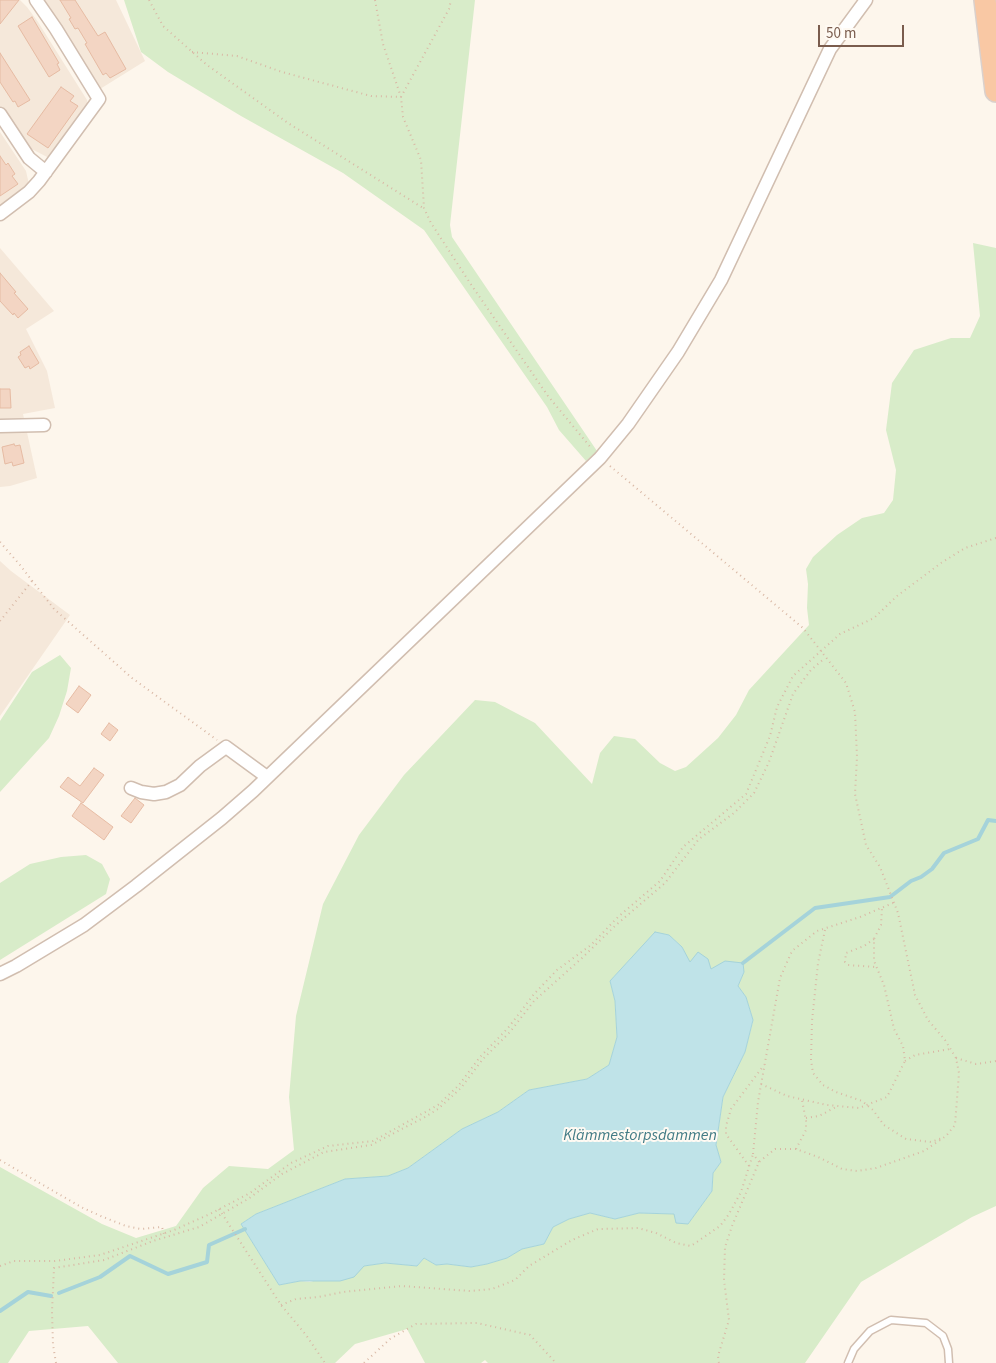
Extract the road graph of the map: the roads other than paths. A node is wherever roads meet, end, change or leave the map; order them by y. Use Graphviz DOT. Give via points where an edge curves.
graph roads {
  1 [pos="36,0"];
  2 [pos="866,0"];
  3 [pos="986,0"];
  4 [pos="996,91"];
  5 [pos="0,114"];
  6 [pos="46,172"];
  7 [pos="0,214"];
  8 [pos="0,426"];
  9 [pos="44,426"];
  10 [pos="267,777"];
  11 [pos="131,788"];
  12 [pos="0,974"];
  13 [pos="848,1363"];
  14 [pos="949,1363"];
  1 -- 6 [label="street" via="99,99"];
  2 -- 10 [label="street" via="830,49 721,280 678,352 628,424 600,458"];
  3 -- 4 [label="highway"];
  5 -- 6 [label="street" via="29,158"];
  6 -- 7 [label="street" via="29,192"];
  8 -- 9 [label="street"];
  10 -- 11 [label="street" via="226,747 166,792 154,794"];
  10 -- 12 [label="street" via="222,818 84,925"];
  13 -- 14 [label="lane" via="854,1349 870,1331 891,1320 926,1323 944,1336"];
}
